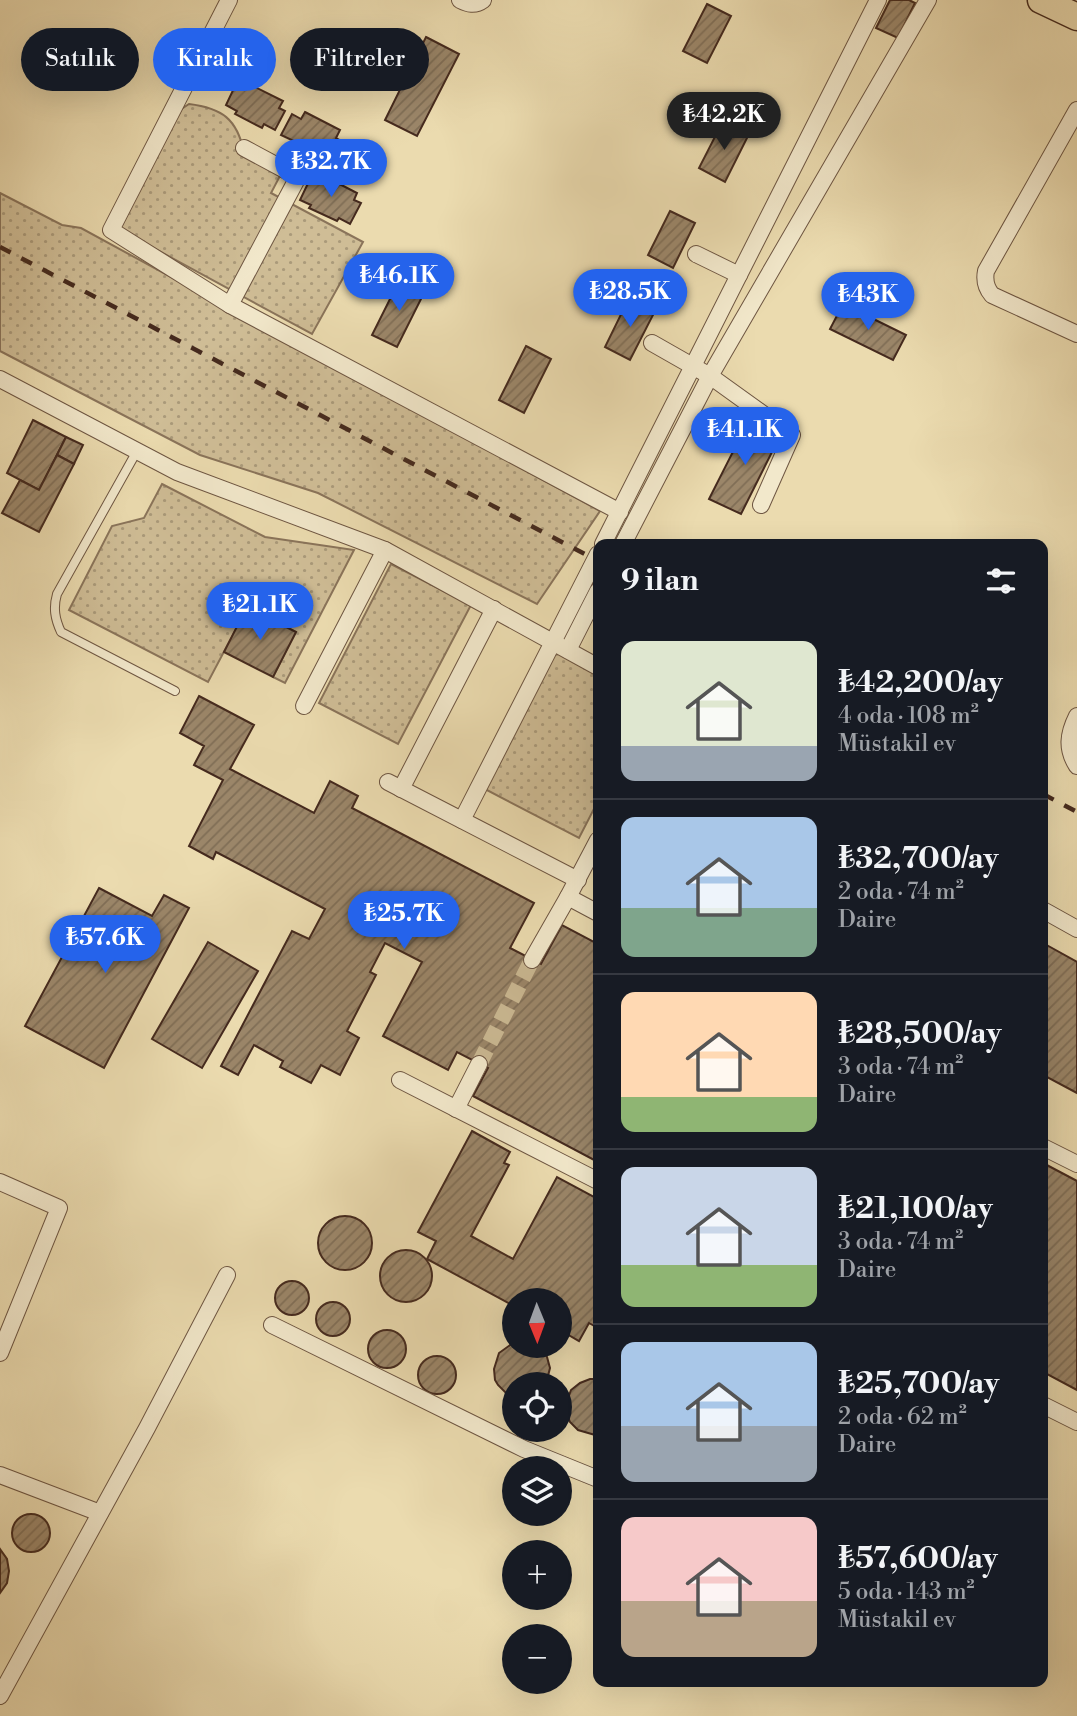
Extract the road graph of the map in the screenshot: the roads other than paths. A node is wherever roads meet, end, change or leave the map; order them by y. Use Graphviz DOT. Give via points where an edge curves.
graph roads {
  1 [pos="229,0"];
  2 [pos="460,0"];
  3 [pos="484,0"];
  4 [pos="878,0"];
  5 [pos="928,0"];
  6 [pos="1041,0"];
  7 [pos="1077,17"];
  8 [pos="1077,110"];
  9 [pos="244,148"];
  10 [pos="696,254"];
  11 [pos="739,275"];
  12 [pos="230,305"];
  13 [pos="1077,334"];
  14 [pos="652,343"];
  15 [pos="693,366"];
  16 [pos="710,376"];
  17 [pos="0,379"];
  18 [pos="137,451"];
  19 [pos="761,505"];
  20 [pos="620,512"];
  21 [pos="606,539"];
  22 [pos="626,539"];
  23 [pos="385,550"];
  24 [pos="593,566"];
  25 [pos="593,598"];
  26 [pos="494,609"];
  27 [pos="561,646"];
  28 [pos="593,664"];
  29 [pos="175,691"];
  30 [pos="304,706"];
  31 [pos="1077,716"];
  32 [pos="1077,766"];
  33 [pos="462,820"];
  34 [pos="593,850"];
  35 [pos="578,880"];
  36 [pos="568,897"];
  37 [pos="593,910"];
  38 [pos="1048,913"];
  39 [pos="1077,929"];
  40 [pos="532,960"];
  41 [pos="479,1064"];
  42 [pos="400,1080"];
  43 [pos="456,1109"];
  44 [pos="1048,1150"];
  45 [pos="1077,1164"];
  46 [pos="593,1178"];
  47 [pos="0,1182"];
  48 [pos="227,1275"];
  49 [pos="272,1325"];
  50 [pos="0,1353"];
  51 [pos="1048,1408"];
  52 [pos="1077,1422"];
  53 [pos="0,1475"];
  54 [pos="593,1477"];
  55 [pos="100,1513"];
  56 [pos="0,1696"];
  1 -- 12 [label="street" via="111,230"];
  2 -- 3 [label="street" via="471,4"];
  4 -- 11 [label="street"];
  5 -- 16 [label="street"];
  6 -- 7 [label="highway"];
  8 -- 13 [label="street" via="985,276 992,295"];
  9 -- 12 [label="street" via="298,177"];
  10 -- 11 [label="street"];
  11 -- 15 [label="street"];
  12 -- 20 [label="street"];
  14 -- 15 [label="street"];
  15 -- 16 [label="street"];
  15 -- 20 [label="street"];
  16 -- 19 [label="street" via="792,435"];
  16 -- 22 [label="street"];
  17 -- 18 [label="street"];
  18 -- 23 [label="street" via="177,472"];
  18 -- 29 [label="lane" via="57,594 55,615 61,632"];
  20 -- 21 [label="street"];
  23 -- 26 [label="street"];
  23 -- 30 [label="street"];
  24 -- 27 [label="street"];
  25 -- 27 [label="street"];
  26 -- 27 [label="street"];
  26 -- 33 [label="street" via="394,785"];
  27 -- 28 [label="street"];
  27 -- 33 [label="street"];
  31 -- 32 [label="street" via="1069,743"];
  33 -- 35 [label="street"];
  34 -- 35 [label="street"];
  35 -- 36 [label="street"];
  36 -- 37 [label="street"];
  36 -- 40 [label="street"];
  38 -- 39 [label="street"];
  41 -- 43 [label="street"];
  42 -- 43 [label="street"];
  43 -- 46 [label="street"];
  44 -- 45 [label="street"];
  47 -- 50 [label="street" via="59,1208"];
  48 -- 55 [label="street"];
  49 -- 54 [label="street" via="524,1449"];
  51 -- 52 [label="street"];
  53 -- 55 [label="street"];
  55 -- 56 [label="street"];
}
